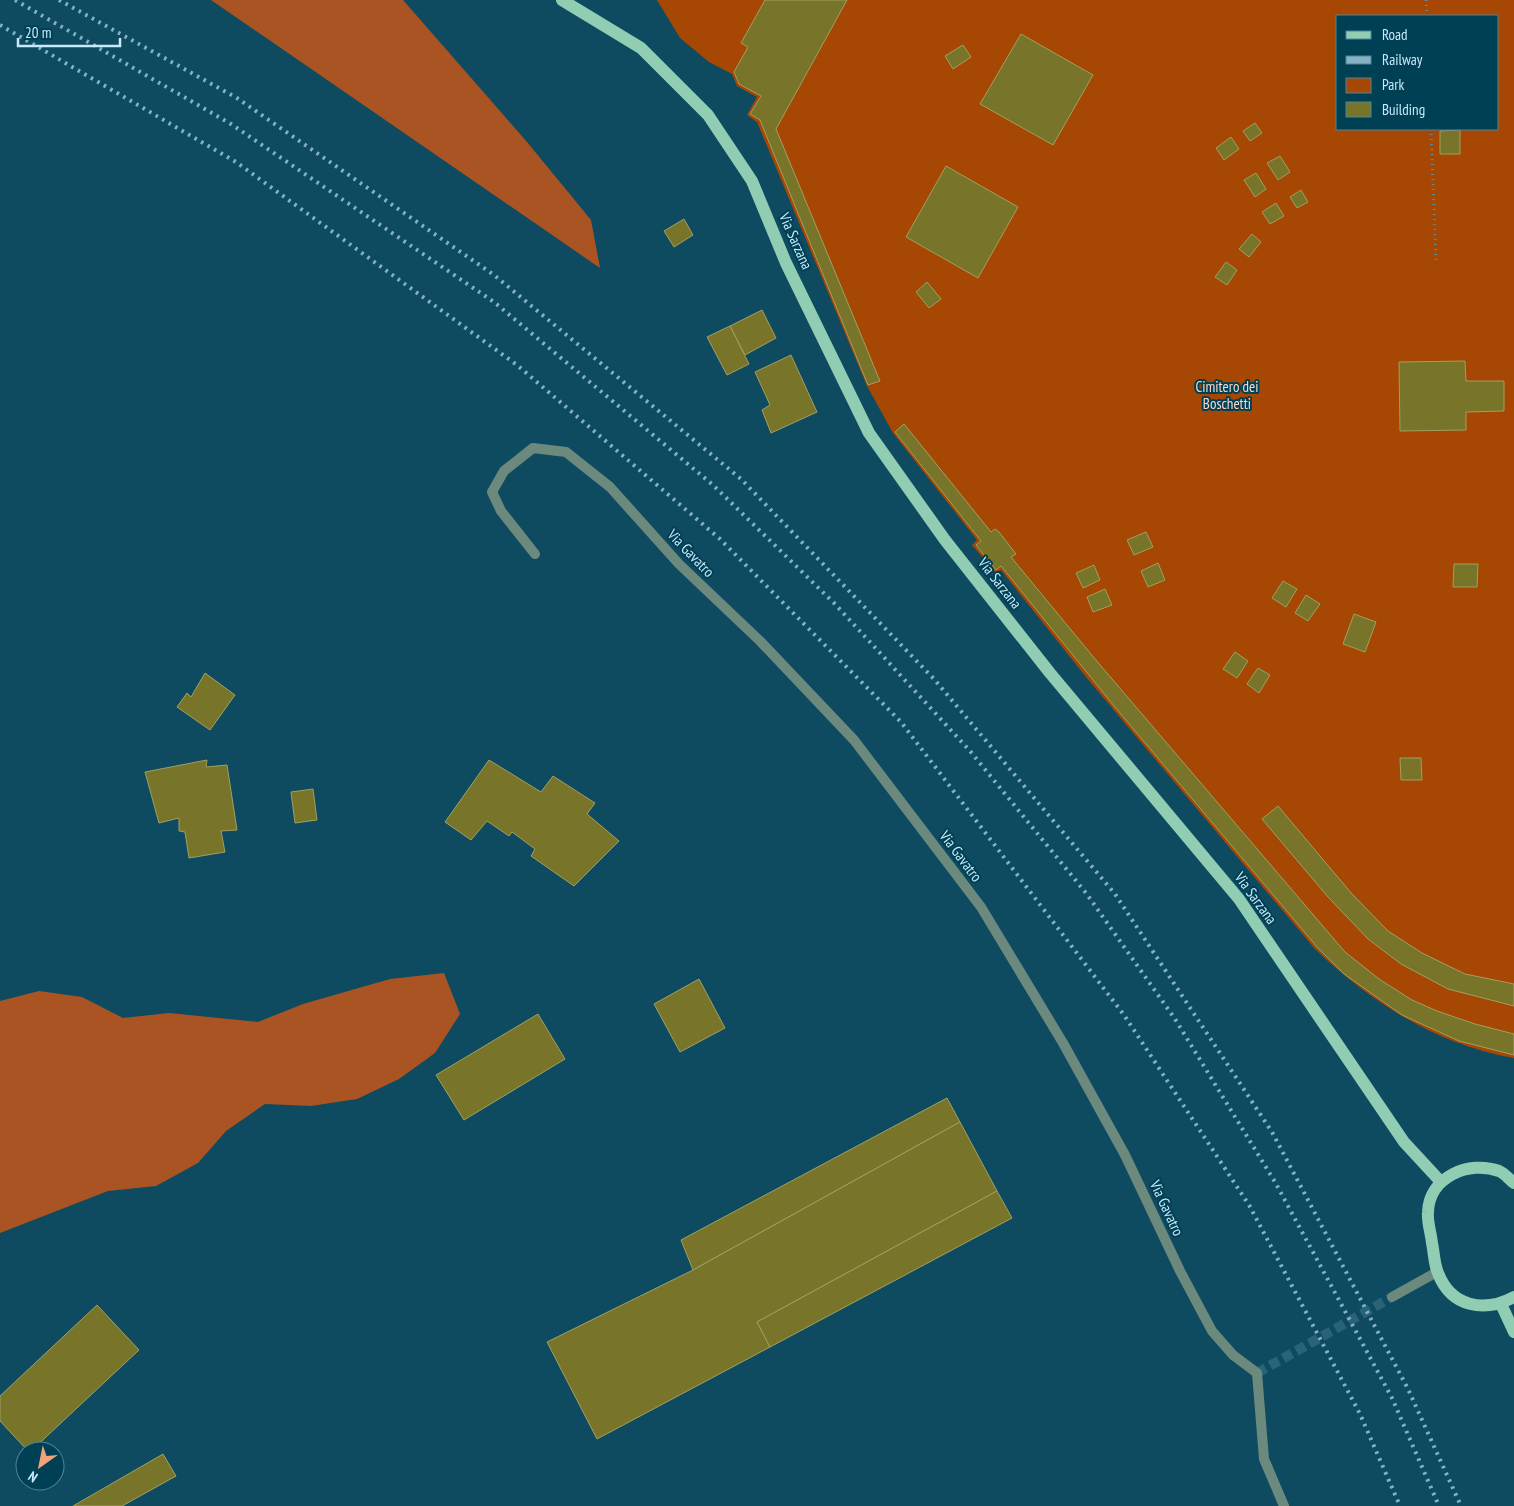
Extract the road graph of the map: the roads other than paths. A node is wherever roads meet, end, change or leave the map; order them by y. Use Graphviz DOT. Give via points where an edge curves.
graph roads {
  1 [pos="562,0"];
  2 [pos="535,554"];
  3 [pos="1441,1182"];
  4 [pos="1514,1183"];
  5 [pos="1437,1272"];
  6 [pos="1514,1297"];
  7 [pos="1392,1298"];
  8 [pos="1501,1304"];
  9 [pos="1514,1332"];
  10 [pos="1284,1506"];
  1 -- 3 [label="main road, Via Sarzana" via="641,48 708,115 752,182 786,262 869,433 945,540 1238,899 1404,1142"];
  2 -- 10 [label="street, Via Gavatro" via="501,511 492,492 504,471 533,448 566,452 610,487 679,564 760,641 854,740 981,907 1063,1043 1125,1155 1212,1331 1257,1374 1264,1459"];
  3 -- 4 [label="main road" via="1453,1173 1471,1167 1500,1172"];
  3 -- 5 [label="main road" via="1428,1213"];
  5 -- 7 [label="street"];
  5 -- 8 [label="main road" via="1447,1289 1465,1303 1482,1307"];
  6 -- 8 [label="main road"];
  8 -- 9 [label="main road"];
}
